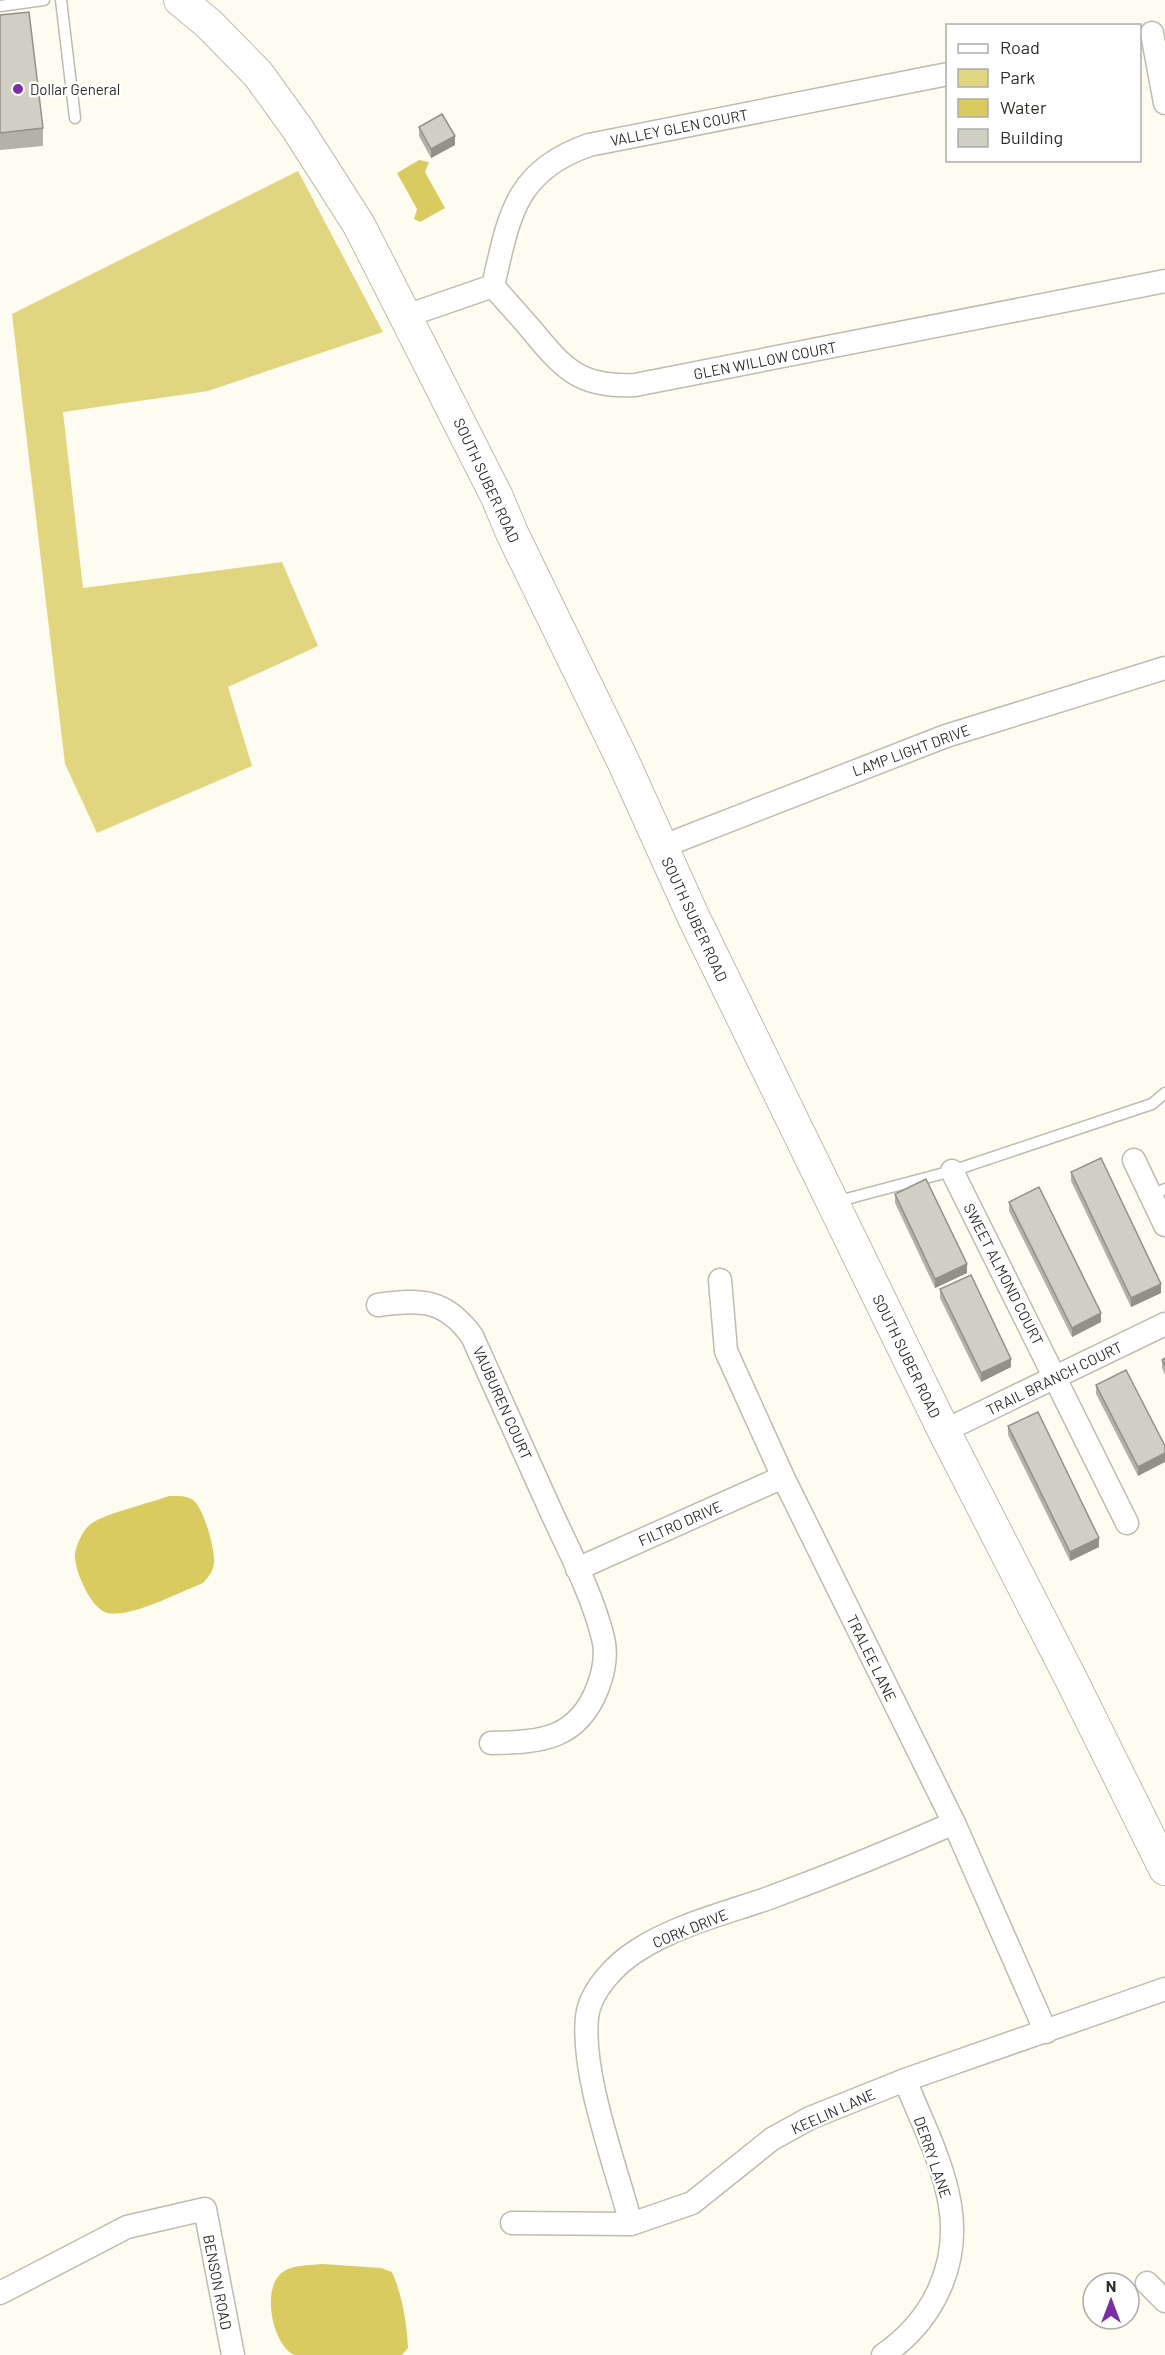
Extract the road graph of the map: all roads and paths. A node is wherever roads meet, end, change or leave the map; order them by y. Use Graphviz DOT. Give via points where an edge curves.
graph roads {
  1 [pos="44,0"];
  2 [pos="61,0"];
  3 [pos="180,0"];
  4 [pos="0,6"];
  5 [pos="1152,33"];
  6 [pos="946,74"];
  7 [pos="1165,102"];
  8 [pos="75,118"];
  9 [pos="1165,281"];
  10 [pos="493,285"];
  11 [pos="406,316"];
  12 [pos="1165,668"];
  13 [pos="661,847"];
  14 [pos="1165,1094"];
  15 [pos="1134,1160"];
  16 [pos="952,1170"];
  17 [pos="1158,1193"];
  18 [pos="832,1203"];
  19 [pos="1165,1225"];
  20 [pos="720,1280"];
  21 [pos="378,1305"];
  22 [pos="1165,1324"];
  23 [pos="1056,1377"];
  24 [pos="944,1431"];
  25 [pos="783,1477"];
  26 [pos="1127,1522"];
  27 [pos="577,1569"];
  28 [pos="491,1743"];
  29 [pos="954,1823"];
  30 [pos="1165,1869"];
  31 [pos="1165,1989"];
  32 [pos="1046,2032"];
  33 [pos="905,2080"];
  34 [pos="512,2223"];
  35 [pos="632,2224"];
  36 [pos="1147,2283"];
  37 [pos="0,2293"];
  38 [pos="1165,2301"];
  39 [pos="232,2355"];
  40 [pos="884,2355"];
  1 -- 4 [label="lane"];
  2 -- 8 [label="lane"];
  3 -- 11 [label="street, SOUTH SUBER ROAD" via="258,74 297,128 359,225"];
  5 -- 7 [label="street"];
  6 -- 10 [label="street, VALLEY GLEN COURT" via="570,151 538,172 516,200"];
  9 -- 10 [label="street, GLEN WILLOW COURT" via="635,385 613,386 589,381 561,365"];
  10 -- 11 [label="street"];
  11 -- 13 [label="street, SOUTH SUBER ROAD" via="497,496"];
  12 -- 13 [label="street, LAMP LIGHT DRIVE" via="946,736"];
  13 -- 18 [label="street, SOUTH SUBER ROAD"];
  14 -- 16 [label="lane" via="1152,1104"];
  15 -- 17 [label="street"];
  16 -- 18 [label="lane"];
  16 -- 23 [label="street, SWEET ALMOND COURT"];
  17 -- 19 [label="street"];
  18 -- 24 [label="street, SOUTH SUBER ROAD"];
  20 -- 25 [label="street, TRALEE LANE" via="726,1351"];
  21 -- 27 [label="street, VAUBUREN COURT" via="423,1302 443,1307 459,1318 472,1336"];
  22 -- 23 [label="street, TRAIL BRANCH COURT"];
  23 -- 24 [label="street, TRAIL BRANCH COURT"];
  23 -- 26 [label="street, SWEET ALMOND COURT"];
  24 -- 30 [label="street, SOUTH SUBER ROAD"];
  25 -- 27 [label="street, FILTRO DRIVE"];
  25 -- 29 [label="street, TRALEE LANE"];
  27 -- 28 [label="street, VAUBUREN COURT" via="605,1650 605,1663 591,1704 571,1727 552,1737"];
  29 -- 32 [label="street, TRALEE LANE"];
  29 -- 35 [label="street, CORK DRIVE" via="857,1866 672,1933 616,1966 598,1989 587,2014 587,2047 591,2076"];
  31 -- 32 [label="street, KEELIN LANE"];
  32 -- 33 [label="street, KEELIN LANE"];
  33 -- 35 [label="street, KEELIN LANE" via="810,2118 772,2139 692,2203"];
  33 -- 40 [label="street, DERRY LANE" via="950,2205 951,2246 944,2281 929,2311"];
  34 -- 35 [label="street, KEELIN LANE"];
  36 -- 38 [label="street"];
  37 -- 39 [label="street, BENSON ROAD" via="127,2227 205,2209"];
}
